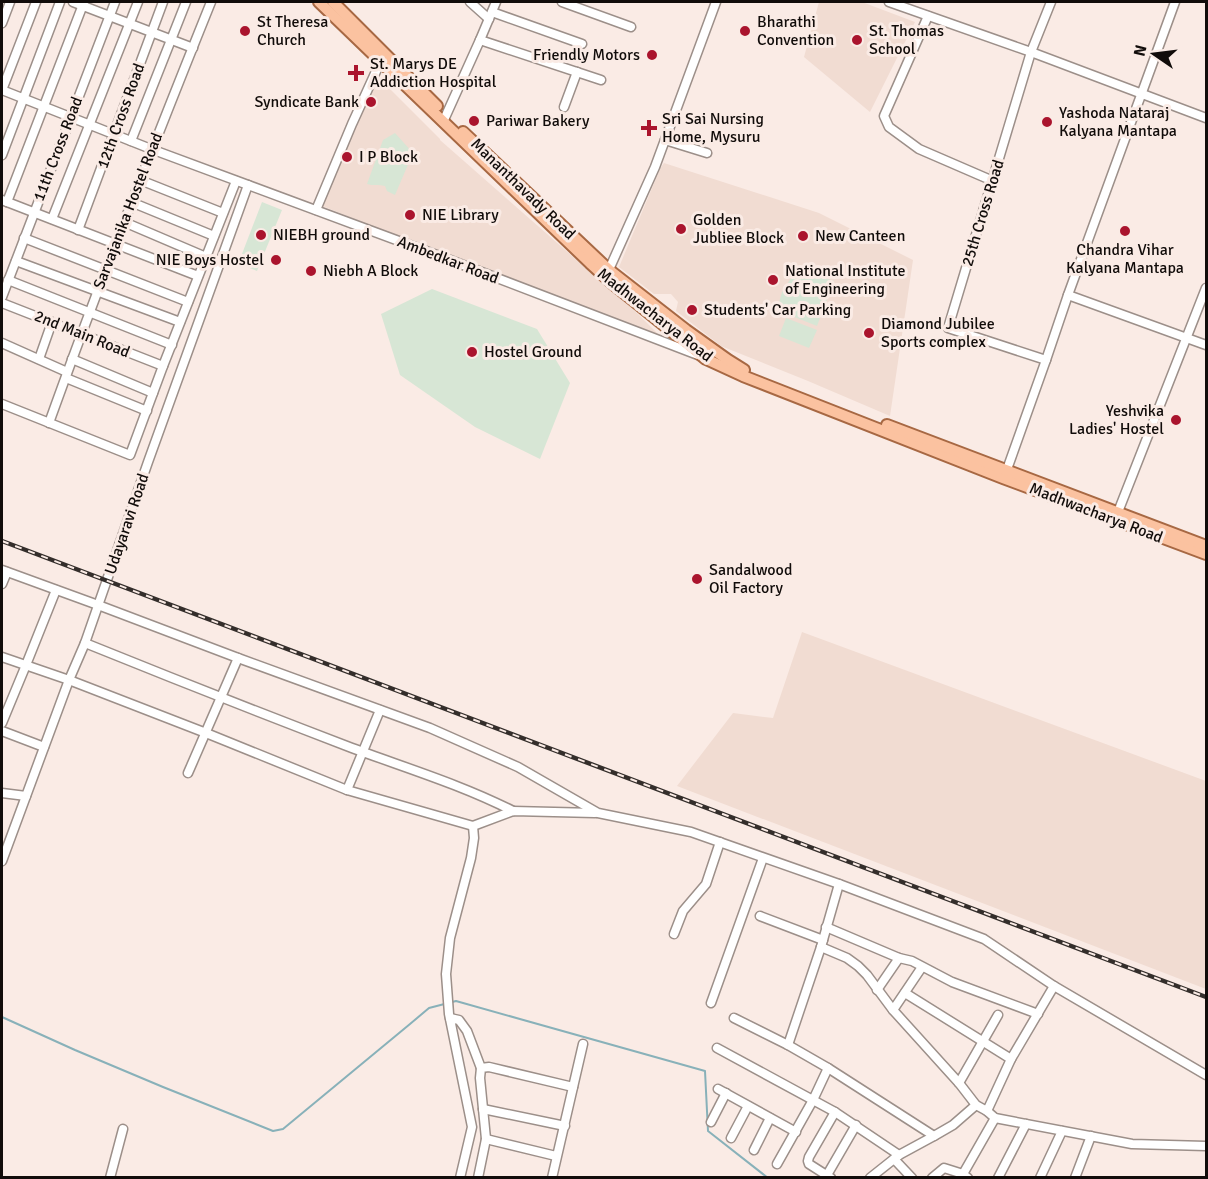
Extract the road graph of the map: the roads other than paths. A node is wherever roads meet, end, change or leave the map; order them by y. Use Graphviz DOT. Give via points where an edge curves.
graph roads {
  1 [pos="10,2"];
  2 [pos="36,2"];
  3 [pos="60,2"];
  4 [pos="74,2"];
  5 [pos="115,2"];
  6 [pos="138,2"];
  7 [pos="163,2"];
  8 [pos="186,2"];
  9 [pos="211,2"];
  10 [pos="319,2"];
  11 [pos="333,2"];
  12 [pos="470,2"];
  13 [pos="496,2"];
  14 [pos="562,2"];
  15 [pos="716,2"];
  16 [pos="889,2"];
  17 [pos="1051,2"];
  18 [pos="1175,2"];
  19 [pos="83,3"];
  20 [pos="110,15"];
  21 [pos="491,15"];
  22 [pos="928,16"];
  23 [pos="2,23"];
  24 [pos="130,23"];
  25 [pos="631,27"];
  26 [pos="152,32"];
  27 [pos="171,39"];
  28 [pos="480,40"];
  29 [pos="582,44"];
  30 [pos="193,48"];
  31 [pos="1031,52"];
  32 [pos="382,57"];
  33 [pos="577,72"];
  34 [pos="601,80"];
  35 [pos="2,90"];
  36 [pos="1142,95"];
  37 [pos="23,98"];
  38 [pos="44,107"];
  39 [pos="564,107"];
  40 [pos="70,117"];
  41 [pos="1206,118"];
  42 [pos="444,119"];
  43 [pos="90,125"];
  44 [pos="113,134"];
  45 [pos="665,140"];
  46 [pos="131,141"];
  47 [pos="151,149"];
  48 [pos="706,153"];
  49 [pos="2,155"];
  50 [pos="140,180"];
  51 [pos="236,181"];
  52 [pos="993,181"];
  53 [pos="248,185"];
  54 [pos="4,200"];
  55 [pos="131,202"];
  56 [pos="316,210"];
  57 [pos="34,212"];
  58 [pos="223,213"];
  59 [pos="52,219"];
  60 [pos="124,222"];
  61 [pos="78,230"];
  62 [pos="214,236"];
  63 [pos="24,238"];
  64 [pos="115,245"];
  65 [pos="206,257"];
  66 [pos="16,261"];
  67 [pos="106,270"];
  68 [pos="607,274"];
  69 [pos="198,276"];
  70 [pos="8,280"];
  71 [pos="1206,288"];
  72 [pos="98,290"];
  73 [pos="1068,295"];
  74 [pos="2,297"];
  75 [pos="188,302"];
  76 [pos="2,303"];
  77 [pos="90,312"];
  78 [pos="52,322"];
  79 [pos="180,322"];
  80 [pos="81,334"];
  81 [pos="1187,338"];
  82 [pos="2,343"];
  83 [pos="171,345"];
  84 [pos="1206,345"];
  85 [pos="706,358"];
  86 [pos="72,359"];
  87 [pos="39,360"];
  88 [pos="728,360"];
  89 [pos="1046,360"];
  90 [pos="163,366"];
  91 [pos="67,375"];
  92 [pos="153,393"];
  93 [pos="2,404"];
  94 [pos="147,411"];
  95 [pos="49,423"];
  96 [pos="1005,474"];
  97 [pos="1117,517"];
  98 [pos="1206,546"];
  99 [pos="1206,554"];
  100 [pos="4,571"];
  101 [pos="2,584"];
  102 [pos="56,590"];
  103 [pos="98,605"];
  104 [pos="85,643"];
  105 [pos="2,657"];
  106 [pos="238,658"];
  107 [pos="26,665"];
  108 [pos="69,681"];
  109 [pos="221,698"];
  110 [pos="381,710"];
  111 [pos="2,723"];
  112 [pos="2,731"];
  113 [pos="206,733"];
  114 [pos="44,747"];
  115 [pos="364,752"];
  116 [pos="188,773"];
  117 [pos="347,790"];
  118 [pos="2,793"];
  119 [pos="26,796"];
  120 [pos="513,811"];
  121 [pos="598,813"];
  122 [pos="473,826"];
  123 [pos="720,842"];
  124 [pos="763,858"];
  125 [pos="2,861"];
  126 [pos="839,884"];
  127 [pos="760,916"];
  128 [pos="826,927"];
  129 [pos="674,934"];
  130 [pos="822,944"];
  131 [pos="899,958"];
  132 [pos="922,967"];
  133 [pos="1054,986"];
  134 [pos="877,990"];
  135 [pos="905,993"];
  136 [pos="711,1004"];
  137 [pos="893,1010"];
  138 [pos="1038,1014"];
  139 [pos="998,1015"];
  140 [pos="450,1016"];
  141 [pos="734,1018"];
  142 [pos="982,1042"];
  143 [pos="583,1044"];
  144 [pos="788,1045"];
  145 [pos="717,1048"];
  146 [pos="1011,1059"];
  147 [pos="481,1068"];
  148 [pos="828,1068"];
  149 [pos="1206,1075"];
  150 [pos="959,1083"];
  151 [pos="573,1087"];
  152 [pos="813,1100"];
  153 [pos="976,1105"];
  154 [pos="748,1106"];
  155 [pos="483,1109"];
  156 [pos="987,1111"];
  157 [pos="835,1112"];
  158 [pos="770,1118"];
  159 [pos="995,1118"];
  160 [pos="711,1122"];
  161 [pos="1026,1124"];
  162 [pos="856,1125"];
  163 [pos="565,1126"];
  164 [pos="123,1129"];
  165 [pos="1062,1131"];
  166 [pos="796,1132"];
  167 [pos="934,1136"];
  168 [pos="1091,1136"];
  169 [pos="731,1138"];
  170 [pos="486,1139"];
  171 [pos="1206,1146"];
  172 [pos="754,1150"];
  173 [pos="556,1156"];
  174 [pos="897,1157"];
  175 [pos="777,1164"];
  176 [pos="829,1176"];
  177 [pos="966,1176"];
  178 [pos="110,1178"];
  179 [pos="460,1178"];
  180 [pos="478,1178"];
  181 [pos="552,1178"];
  182 [pos="870,1178"];
  183 [pos="912,1178"];
  184 [pos="932,1178"];
  185 [pos="998,1178"];
  186 [pos="1040,1178"];
  187 [pos="1075,1178"];
  1 -- 23 [label="street"];
  2 -- 35 [label="street"];
  3 -- 37 [label="street"];
  4 -- 19 [label="street"];
  5 -- 20 [label="street, 11th Cross Road"];
  6 -- 24 [label="street"];
  7 -- 26 [label="street, 12th Cross Road"];
  8 -- 27 [label="street"];
  9 -- 30 [label="street, Sarvajanika Hostel Road"];
  10 -- 32 [label="main road"];
  11 -- 32 [label="main road, Mananthavady Road"];
  12 -- 21 [label="street"];
  13 -- 21 [label="street"];
  14 -- 25 [label="street"];
  15 -- 45 [label="street"];
  16 -- 22 [label="street"];
  17 -- 31 [label="street, 25th Cross Road"];
  18 -- 36 [label="street"];
  19 -- 20 [label="street"];
  19 -- 38 [label="street"];
  20 -- 24 [label="street"];
  20 -- 40 [label="street, 11th Cross Road"];
  21 -- 28 [label="street"];
  21 -- 29 [label="street"];
  22 -- 31 [label="street"];
  22 -- 52 [label="street" via="884,116 889,127 919,149"];
  24 -- 26 [label="street"];
  24 -- 43 [label="street"];
  26 -- 27 [label="street"];
  26 -- 44 [label="street, 12th Cross Road"];
  27 -- 30 [label="street"];
  27 -- 46 [label="street"];
  28 -- 33 [label="street"];
  28 -- 42 [label="street"];
  30 -- 47 [label="street, Sarvajanika Hostel Road"];
  31 -- 36 [label="street"];
  31 -- 52 [label="street, 25th Cross Road"];
  32 -- 42 [label="main road, Mananthavady Road"];
  32 -- 56 [label="street"];
  33 -- 34 [label="street"];
  33 -- 39 [label="street"];
  35 -- 37 [label="street, Ambedkar Road"];
  36 -- 41 [label="street"];
  36 -- 73 [label="street"];
  37 -- 38 [label="street, Ambedkar Road"];
  37 -- 49 [label="street"];
  38 -- 40 [label="street, Ambedkar Road"];
  38 -- 54 [label="street"];
  40 -- 43 [label="street, Ambedkar Road"];
  40 -- 57 [label="street, 11th Cross Road"];
  42 -- 68 [label="main road, Mananthavady Road"];
  43 -- 44 [label="street, Ambedkar Road"];
  43 -- 59 [label="street"];
  44 -- 46 [label="street, Ambedkar Road"];
  44 -- 61 [label="street, 12th Cross Road"];
  45 -- 48 [label="street"];
  45 -- 68 [label="street"];
  46 -- 47 [label="street, Ambedkar Road"];
  47 -- 50 [label="street, Sarvajanika Hostel Road"];
  47 -- 51 [label="street, Ambedkar Road"];
  50 -- 55 [label="street, Sarvajanika Hostel Road"];
  50 -- 58 [label="street"];
  51 -- 53 [label="street, Ambedkar Road"];
  51 -- 58 [label="street"];
  52 -- 89 [label="street, 25th Cross Road" via="948,328"];
  53 -- 56 [label="street, Ambedkar Road"];
  53 -- 103 [label="street, Udayaravi Road"];
  54 -- 57 [label="street"];
  55 -- 60 [label="street, Sarvajanika Hostel Road"];
  55 -- 62 [label="street"];
  56 -- 85 [label="street, Ambedkar Road"];
  57 -- 59 [label="street"];
  57 -- 63 [label="street, 11th Cross Road"];
  58 -- 62 [label="street"];
  59 -- 61 [label="street"];
  60 -- 64 [label="street, Sarvajanika Hostel Road"];
  60 -- 65 [label="street"];
  61 -- 64 [label="street"];
  62 -- 65 [label="street"];
  63 -- 66 [label="street, 11th Cross Road"];
  63 -- 67 [label="street"];
  64 -- 67 [label="street, Sarvajanika Hostel Road"];
  64 -- 69 [label="street"];
  65 -- 69 [label="street"];
  66 -- 70 [label="street, 11th Cross Road"];
  66 -- 72 [label="street"];
  67 -- 72 [label="street, Sarvajanika Hostel Road"];
  67 -- 75 [label="street"];
  68 -- 85 [label="main road, Madhwacharya Road"];
  68 -- 88 [label="main road, Mananthavady Road"];
  69 -- 75 [label="street"];
  70 -- 74 [label="street, 11th Cross Road"];
  70 -- 77 [label="street"];
  71 -- 81 [label="street"];
  72 -- 77 [label="street, Sarvajanika Hostel Road"];
  72 -- 79 [label="street"];
  73 -- 81 [label="street"];
  73 -- 89 [label="street"];
  75 -- 79 [label="street"];
  76 -- 78 [label="street, 2nd Main Road"];
  77 -- 80 [label="street, Sarvajanika Hostel Road"];
  77 -- 83 [label="street"];
  78 -- 80 [label="street, 2nd Main Road"];
  78 -- 87 [label="street"];
  79 -- 83 [label="street"];
  80 -- 86 [label="street, Sarvajanika Hostel Road"];
  80 -- 90 [label="street, 2nd Main Road"];
  81 -- 84 [label="street"];
  81 -- 97 [label="street"];
  82 -- 87 [label="street"];
  83 -- 90 [label="street"];
  85 -- 88 [label="street, Ambedkar Road"];
  85 -- 96 [label="main road, Madhwacharya Road" via="743,376"];
  86 -- 91 [label="street, Sarvajanika Hostel Road"];
  86 -- 92 [label="street"];
  87 -- 91 [label="street"];
  88 -- 96 [label="main road, Madhwacharya Road"];
  89 -- 96 [label="street"];
  90 -- 92 [label="street"];
  91 -- 94 [label="street"];
  91 -- 95 [label="street, Sarvajanika Hostel Road"];
  92 -- 94 [label="street"];
  93 -- 95 [label="street"];
  94 -- 95 [label="street" via="130,455"];
  96 -- 97 [label="main road, Madhwacharya Road"];
  97 -- 98 [label="main road, Madhwacharya Road"];
  97 -- 99 [label="main road, Madhwacharya Road"];
  100 -- 101 [label="street"];
  100 -- 102 [label="street"];
  102 -- 103 [label="street"];
  102 -- 107 [label="street"];
  103 -- 104 [label="street, Udayaravi Road"];
  103 -- 106 [label="street"];
  104 -- 108 [label="street, Udayaravi Road"];
  104 -- 109 [label="street"];
  105 -- 107 [label="street"];
  106 -- 109 [label="street"];
  106 -- 110 [label="street"];
  107 -- 108 [label="street"];
  107 -- 111 [label="street"];
  108 -- 113 [label="street"];
  108 -- 114 [label="street, Udayaravi Road"];
  109 -- 113 [label="street"];
  109 -- 115 [label="street"];
  110 -- 115 [label="street"];
  110 -- 121 [label="street" via="518,767"];
  112 -- 114 [label="street"];
  113 -- 116 [label="street"];
  113 -- 117 [label="street"];
  114 -- 119 [label="street, Udayaravi Road"];
  115 -- 117 [label="street"];
  115 -- 120 [label="street" via="466,789"];
  117 -- 122 [label="street"];
  118 -- 119 [label="street"];
  119 -- 125 [label="street, Udayaravi Road"];
  120 -- 121 [label="street"];
  120 -- 122 [label="street"];
  121 -- 123 [label="street" via="691,832"];
  122 -- 140 [label="street" via="471,858 450,938 446,975"];
  123 -- 124 [label="street"];
  123 -- 129 [label="street" via="706,884 683,911"];
  124 -- 126 [label="street"];
  124 -- 136 [label="street"];
  126 -- 128 [label="street"];
  126 -- 133 [label="street" via="984,939"];
  127 -- 130 [label="street"];
  128 -- 130 [label="street"];
  128 -- 131 [label="street"];
  130 -- 134 [label="street" via="858,966"];
  130 -- 144 [label="street"];
  131 -- 132 [label="street"];
  131 -- 134 [label="street"];
  132 -- 135 [label="street"];
  132 -- 138 [label="street"];
  133 -- 138 [label="street"];
  133 -- 149 [label="street"];
  134 -- 137 [label="street"];
  135 -- 137 [label="street"];
  135 -- 142 [label="street"];
  137 -- 150 [label="street"];
  138 -- 146 [label="street"];
  139 -- 142 [label="street"];
  140 -- 147 [label="street" via="467,1030"];
  140 -- 179 [label="street" via="472,1127"];
  141 -- 144 [label="street"];
  142 -- 146 [label="street"];
  142 -- 150 [label="street"];
  143 -- 151 [label="street"];
  144 -- 148 [label="street"];
  145 -- 152 [label="street"];
  146 -- 156 [label="street"];
  147 -- 151 [label="street"];
  147 -- 155 [label="street"];
  148 -- 152 [label="street"];
  148 -- 167 [label="street"];
  150 -- 153 [label="street"];
  151 -- 163 [label="street"];
  152 -- 157 [label="street"];
  152 -- 166 [label="street"];
  153 -- 156 [label="street"];
  153 -- 167 [label="street"];
  154 -- 158 [label="street"];
  154 -- 160 [label="street" via="722,1091"];
  154 -- 169 [label="street"];
  155 -- 163 [label="street"];
  155 -- 170 [label="street"];
  156 -- 159 [label="street"];
  157 -- 162 [label="street"];
  157 -- 176 [label="street" via="808,1161"];
  158 -- 166 [label="street"];
  158 -- 172 [label="street"];
  159 -- 161 [label="street"];
  159 -- 177 [label="street"];
  161 -- 165 [label="street"];
  161 -- 185 [label="street"];
  162 -- 174 [label="street"];
  162 -- 176 [label="street"];
  163 -- 173 [label="street"];
  164 -- 178 [label="street"];
  165 -- 168 [label="street"];
  165 -- 186 [label="street"];
  166 -- 175 [label="street"];
  167 -- 174 [label="street"];
  168 -- 171 [label="street" via="1132,1144"];
  168 -- 187 [label="street"];
  170 -- 173 [label="street"];
  170 -- 180 [label="street"];
  173 -- 181 [label="street"];
  174 -- 182 [label="street"];
  174 -- 183 [label="street"];
  177 -- 184 [label="street" via="945,1168"];
}
